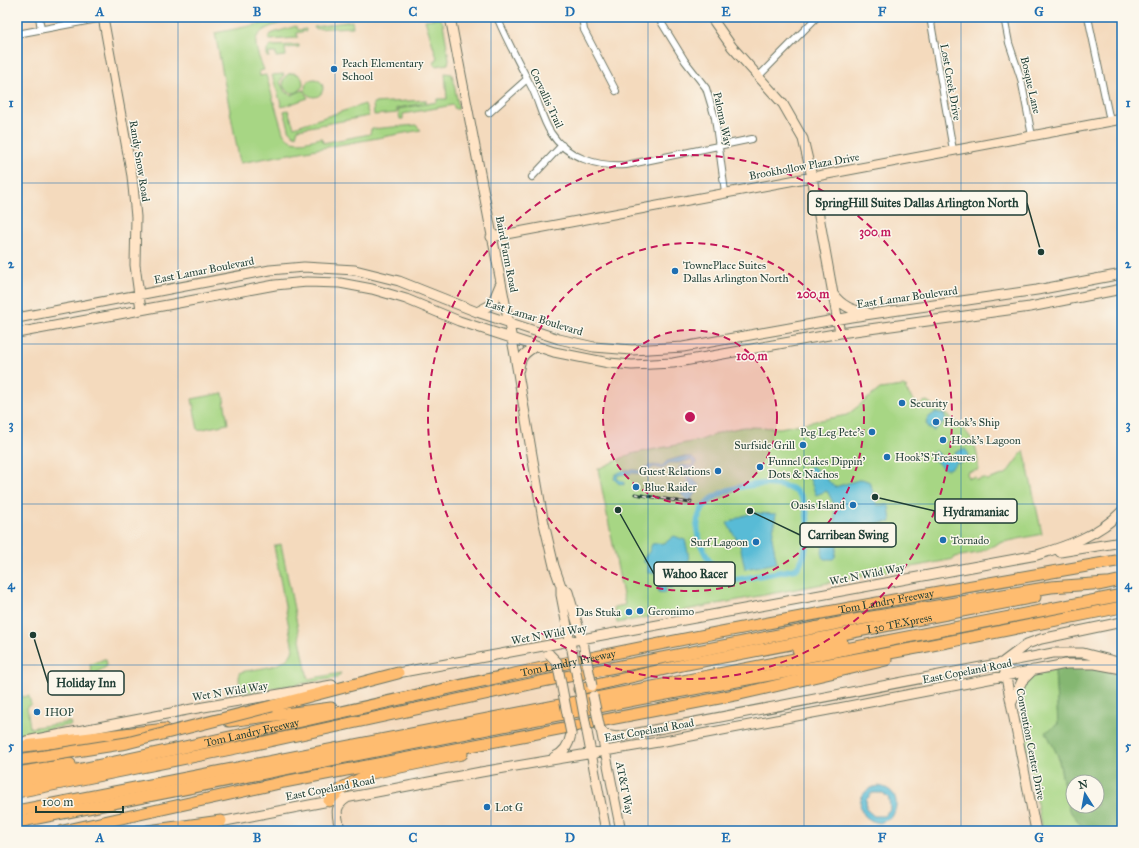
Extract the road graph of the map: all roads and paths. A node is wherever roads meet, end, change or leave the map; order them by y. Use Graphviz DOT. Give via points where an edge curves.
graph roads {
  1 [pos="39,17"];
  2 [pos="450,17"];
  3 [pos="497,17"];
  4 [pos="582,17"];
  5 [pos="658,17"];
  6 [pos="711,17"];
  7 [pos="817,17"];
  8 [pos="930,17"];
  9 [pos="1004,17"];
  10 [pos="1088,17"];
  11 [pos="103,18"];
  12 [pos="41,29"];
  13 [pos="17,34"];
  14 [pos="759,76"];
  15 [pos="527,79"];
  16 [pos="616,91"];
  17 [pos="489,113"];
  18 [pos="1122,119"];
  19 [pos="1110,121"];
  20 [pos="1032,136"];
  21 [pos="752,139"];
  22 [pos="562,145"];
  23 [pos="719,146"];
  24 [pos="953,150"];
  25 [pos="532,176"];
  26 [pos="812,177"];
  27 [pos="726,192"];
  28 [pos="491,237"];
  29 [pos="355,270"];
  30 [pos="1122,274"];
  31 [pos="351,284"];
  32 [pos="501,284"];
  33 [pos="1122,289"];
  34 [pos="833,293"];
  35 [pos="139,295"];
  36 [pos="141,310"];
  37 [pos="477,312"];
  38 [pos="879,313"];
  39 [pos="17,318"];
  40 [pos="837,319"];
  41 [pos="508,321"];
  42 [pos="17,333"];
  43 [pos="840,333"];
  44 [pos="512,338"];
  45 [pos="536,346"];
  46 [pos="671,348"];
  47 [pos="673,363"];
  48 [pos="518,374"];
  49 [pos="1122,512"];
  50 [pos="1122,542"];
  51 [pos="1037,555"];
  52 [pos="1122,560"];
  53 [pos="1122,580"];
  54 [pos="1106,583"];
  55 [pos="561,586"];
  56 [pos="1122,590"];
  57 [pos="1122,595"];
  58 [pos="1122,607"];
  59 [pos="1122,622"];
  60 [pos="583,644"];
  61 [pos="571,646"];
  62 [pos="922,647"];
  63 [pos="521,651"];
  64 [pos="1003,662"];
  65 [pos="1122,663"];
  66 [pos="1122,669"];
  67 [pos="677,670"];
  68 [pos="1033,670"];
  69 [pos="398,673"];
  70 [pos="1006,675"];
  71 [pos="593,691"];
  72 [pos="580,694"];
  73 [pos="1012,704"];
  74 [pos="356,709"];
  75 [pos="704,720"];
  76 [pos="600,729"];
  77 [pos="706,733"];
  78 [pos="518,737"];
  79 [pos="17,743"];
  80 [pos="199,745"];
  81 [pos="17,748"];
  82 [pos="605,750"];
  83 [pos="591,752"];
  84 [pos="17,760"];
  85 [pos="545,761"];
  86 [pos="17,773"];
  87 [pos="17,782"];
  88 [pos="17,792"];
  89 [pos="348,797"];
  90 [pos="329,801"];
  91 [pos="17,811"];
  92 [pos="220,821"];
  93 [pos="17,822"];
  94 [pos="63,831"];
  95 [pos="148,831"];
  96 [pos="180,831"];
  97 [pos="336,831"];
  98 [pos="340,831"];
  99 [pos="606,831"];
  100 [pos="621,831"];
  101 [pos="1036,831"];
  1 -- 12 [label="street"];
  2 -- 28 [label="main road, Baird Farm Road"];
  3 -- 15 [label="street, Corvallis Trail"];
  4 -- 16 [label="street" via="584,30"];
  5 -- 23 [label="street, Paloma Way" via="685,61 706,88 711,101"];
  6 -- 14 [label="main road" via="732,47"];
  7 -- 14 [label="street"];
  8 -- 24 [label="street, Lost Creek Drive"];
  9 -- 20 [label="street, Bosque Lane" via="1009,43 1021,79"];
  10 -- 19 [label="street"];
  11 -- 12 [label="street"];
  11 -- 35 [label="main road, Randy Snow Road" via="132,176 136,208 134,265"];
  12 -- 13 [label="street"];
  14 -- 26 [label="main road" via="783,104 797,127 803,139"];
  15 -- 17 [label="street"];
  15 -- 22 [label="street, Corvallis Trail" via="551,133"];
  18 -- 19 [label="main road, Brookhollow Plaza Drive"];
  19 -- 20 [label="main road, Brookhollow Plaza Drive"];
  20 -- 24 [label="main road, Brookhollow Plaza Drive"];
  21 -- 23 [label="street, Corvallis Trail"];
  22 -- 23 [label="street, Corvallis Trail" via="586,161 611,166"];
  22 -- 25 [label="street"];
  23 -- 27 [label="street, Paloma Way"];
  24 -- 26 [label="main road, Brookhollow Plaza Drive"];
  26 -- 27 [label="main road, Brookhollow Plaza Drive"];
  26 -- 34 [label="main road"];
  27 -- 28 [label="main road, Brookhollow Plaza Drive"];
  28 -- 32 [label="main road, Baird Farm Road"];
  29 -- 31 [label="main road"];
  29 -- 35 [label="main road, East Lamar Boulevard" via="287,267"];
  29 -- 37 [label="main road, East Lamar Boulevard" via="399,282"];
  30 -- 38 [label="main road, East Lamar Boulevard" via="1037,290"];
  31 -- 36 [label="main road" via="307,282 275,285"];
  31 -- 44 [label="main road" via="406,299 459,321"];
  32 -- 37 [label="main road" via="492,304"];
  32 -- 41 [label="main road, Baird Farm Road"];
  33 -- 43 [label="main road" via="1022,308"];
  34 -- 38 [label="main road" via="838,300 857,311"];
  34 -- 40 [label="main road"];
  35 -- 36 [label="main road, Randy Snow Road"];
  35 -- 39 [label="main road, East Lamar Boulevard"];
  36 -- 42 [label="main road"];
  37 -- 41 [label="main road, East Lamar Boulevard"];
  38 -- 40 [label="main road, East Lamar Boulevard"];
  40 -- 43 [label="main road"];
  40 -- 46 [label="main road, East Lamar Boulevard"];
  41 -- 44 [label="main road, Baird Farm Road"];
  41 -- 46 [label="main road, East Lamar Boulevard" via="581,345 632,350"];
  43 -- 47 [label="main road"];
  44 -- 45 [label="main road"];
  44 -- 48 [label="main road, Baird Farm Road"];
  45 -- 47 [label="main road" via="564,355 609,363"];
  45 -- 48 [label="main road" via="525,352 521,358"];
  46 -- 47 [label="main road"];
  48 -- 55 [label="main road, Baird Farm Road" via="543,519"];
  49 -- 51 [label="main road, Wet N Wild Way" via="1085,537"];
  50 -- 51 [label="main road"];
  51 -- 60 [label="main road, Wet N Wild Way"];
  52 -- 74 [label="highway, Tom Landry Freeway" via="783,619 577,660"];
  53 -- 54 [label="highway, I 30 TEXpress"];
  54 -- 67 [label="highway, I 30 TEXpress" via="900,622"];
  54 -- 88 [label="highway" via="1051,587 860,619 544,681 241,747"];
  55 -- 60 [label="main road, AT&T Way" via="568,592"];
  55 -- 61 [label="main road"];
  56 -- 67 [label="highway, I 30 TEXpress" via="928,627"];
  57 -- 91 [label="highway"];
  58 -- 62 [label="highway"];
  59 -- 64 [label="main road" via="1041,639 1027,644"];
  60 -- 61 [label="main road, Wet N Wild Way"];
  60 -- 71 [label="main road, AT&T Way, bridge"];
  61 -- 63 [label="main road, Wet N Wild Way"];
  61 -- 72 [label="main road, bridge"];
  62 -- 78 [label="highway" via="899,657 797,681"];
  62 -- 93 [label="highway" via="639,699"];
  63 -- 69 [label="main road, Wet N Wild Way"];
  63 -- 85 [label="main road, bridge" via="549,654 557,662 571,734 564,751"];
  64 -- 65 [label="main road, East Copeland Road" via="1068,652 1093,654"];
  64 -- 70 [label="main road, Convention Center Drive"];
  64 -- 75 [label="main road, East Copeland Road"];
  66 -- 68 [label="main road, East Copeland Road" via="1073,663"];
  67 -- 71 [label="highway"];
  68 -- 70 [label="main road, East Copeland Road"];
  68 -- 73 [label="main road" via="1022,681"];
  69 -- 79 [label="main road, Wet N Wild Way"];
  69 -- 84 [label="highway, bridge" via="127,743"];
  70 -- 73 [label="main road, Convention Center Drive"];
  70 -- 77 [label="main road, East Copeland Road"];
  71 -- 72 [label="highway"];
  71 -- 76 [label="main road, AT&T Way, bridge"];
  72 -- 83 [label="main road, bridge"];
  73 -- 101 [label="main road, Convention Center Drive"];
  74 -- 80 [label="highway, Tom Landry Freeway"];
  74 -- 81 [label="highway" via="325,708"];
  75 -- 76 [label="main road, East Copeland Road" via="617,737 605,734"];
  75 -- 77 [label="main road"];
  76 -- 82 [label="main road, AT&T Way"];
  77 -- 82 [label="main road, East Copeland Road"];
  78 -- 90 [label="highway" via="454,756 372,773 342,788"];
  78 -- 94 [label="highway" via="284,782"];
  80 -- 86 [label="highway" via="159,748"];
  80 -- 87 [label="highway, Tom Landry Freeway"];
  82 -- 83 [label="main road, East Copeland Road"];
  82 -- 100 [label="main road, AT&T Way"];
  83 -- 85 [label="main road, East Copeland Road"];
  83 -- 99 [label="main road"];
  85 -- 89 [label="main road, East Copeland Road"];
  89 -- 90 [label="main road, East Copeland Road"];
  89 -- 98 [label="main road" via="336,809"];
  90 -- 92 [label="main road, East Copeland Road"];
  90 -- 97 [label="main road"];
  92 -- 95 [label="highway"];
  92 -- 96 [label="main road, East Copeland Road"];
}
